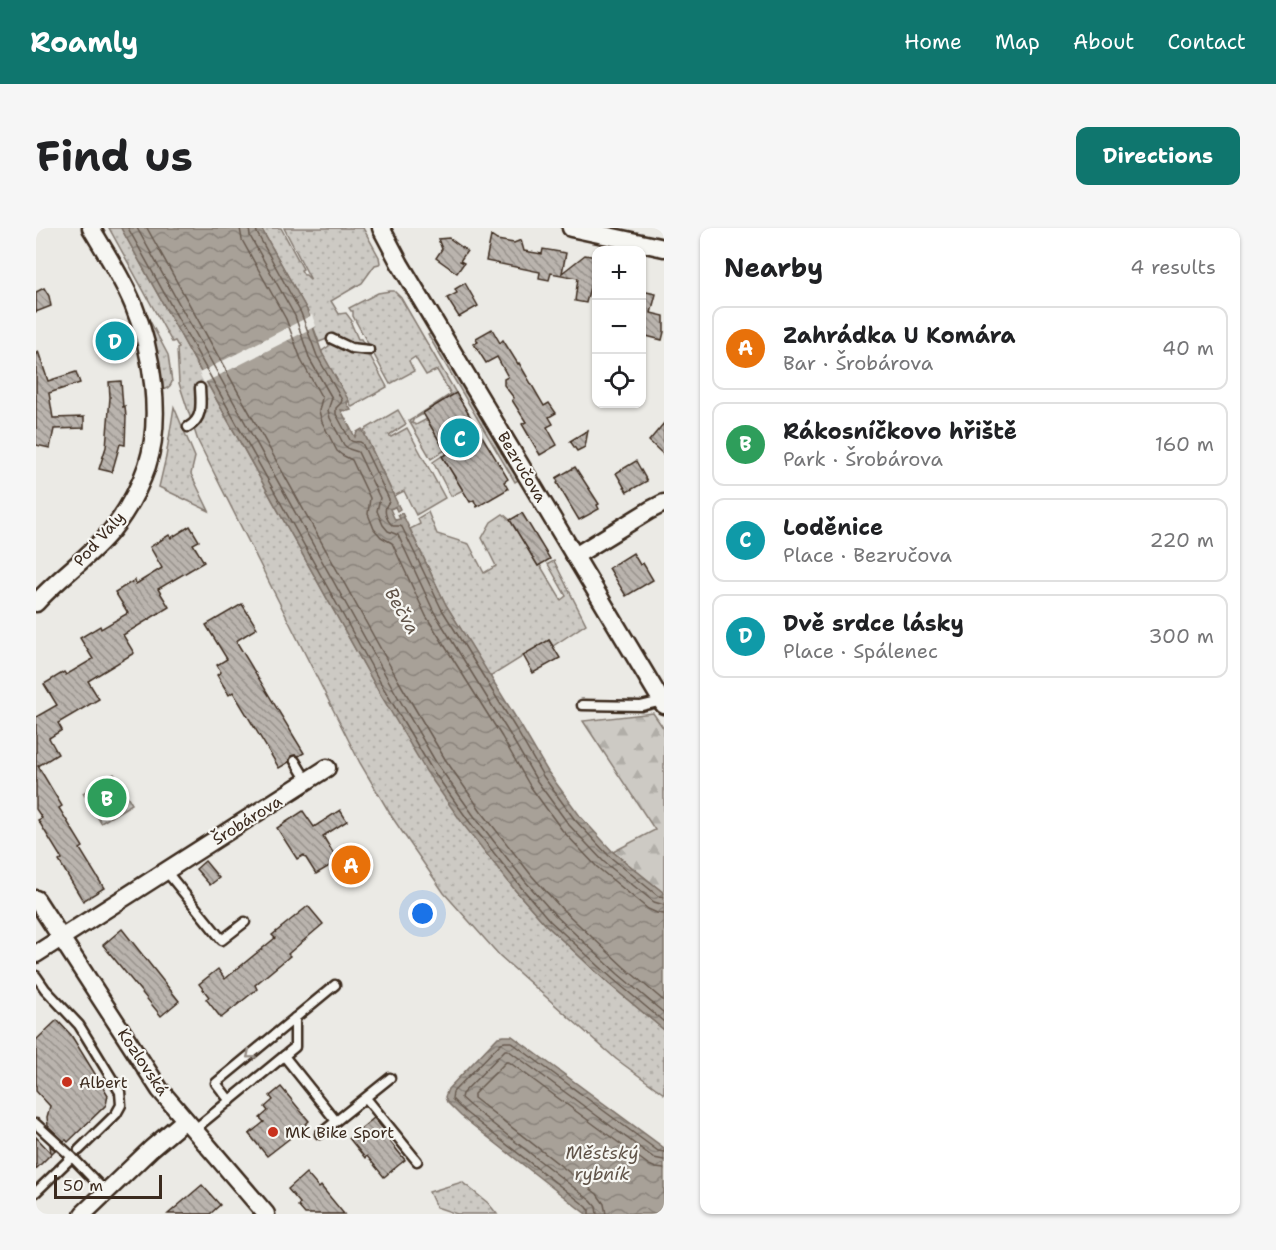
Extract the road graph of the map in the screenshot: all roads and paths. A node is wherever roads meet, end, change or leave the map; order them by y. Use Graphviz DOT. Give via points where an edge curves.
graph roads {
  1 [pos="91,228"];
  2 [pos="381,228"];
  3 [pos="571,228"];
  4 [pos="664,248"];
  5 [pos="332,339"];
  6 [pos="369,350"];
  7 [pos="200,388"];
  8 [pos="188,427"];
  9 [pos="664,503"];
  10 [pos="575,556"];
  11 [pos="36,603"];
  12 [pos="663,703"];
  13 [pos="582,705"];
  14 [pos="295,761"];
  15 [pos="327,768"];
  16 [pos="307,781"];
  17 [pos="166,871"];
  18 [pos="36,899"];
  19 [pos="244,922"];
  20 [pos="61,937"];
  21 [pos="36,954"];
  22 [pos="36,976"];
  23 [pos="335,985"];
  24 [pos="295,1018"];
  25 [pos="284,1056"];
  26 [pos="390,1078"];
  27 [pos="366,1098"];
  28 [pos="230,1101"];
  29 [pos="336,1121"];
  30 [pos="36,1124"];
  31 [pos="190,1125"];
  32 [pos="320,1134"];
  33 [pos="79,1150"];
  34 [pos="72,1157"];
  35 [pos="417,1161"];
  36 [pos="36,1192"];
  37 [pos="106,1192"];
  38 [pos="83,1214"];
  39 [pos="266,1214"];
  1 -- 11 [label="street, Pod Valy" via="122,281 147,345 155,394 152,440 148,464 126,510 111,531"];
  2 -- 10 [label="street, Bezručova"];
  3 -- 4 [label="street"];
  5 -- 6 [label="lane" via="351,348"];
  7 -- 8 [label="lane" via="200,411 195,423"];
  9 -- 10 [label="street"];
  10 -- 12 [label="street, Bezručova"];
  12 -- 13 [label="lane"];
  14 -- 16 [label="lane"];
  15 -- 16 [label="street, Šrobárova"];
  16 -- 17 [label="street, Šrobárova"];
  17 -- 19 [label="lane" via="222,940"];
  17 -- 20 [label="street, Šrobárova"];
  18 -- 20 [label="street, Kozlovská"];
  20 -- 21 [label="street, Šrobárova"];
  20 -- 31 [label="street, Kozlovská" via="160,1090"];
  22 -- 33 [label="lane" via="79,1025 120,1092 121,1105 116,1114"];
  23 -- 24 [label="lane"];
  24 -- 25 [label="lane" via="294,1047"];
  24 -- 28 [label="lane, one-way" via="216,1083"];
  25 -- 28 [label="lane"];
  25 -- 29 [label="lane"];
  26 -- 27 [label="lane"];
  27 -- 29 [label="lane"];
  27 -- 35 [label="lane"];
  28 -- 31 [label="lane"];
  29 -- 32 [label="lane"];
  30 -- 34 [label="lane"];
  31 -- 37 [label="street" via="152,1148"];
  31 -- 39 [label="street, Kozlovská"];
  34 -- 36 [label="lane"];
  34 -- 37 [label="lane"];
  37 -- 38 [label="street"];
}
